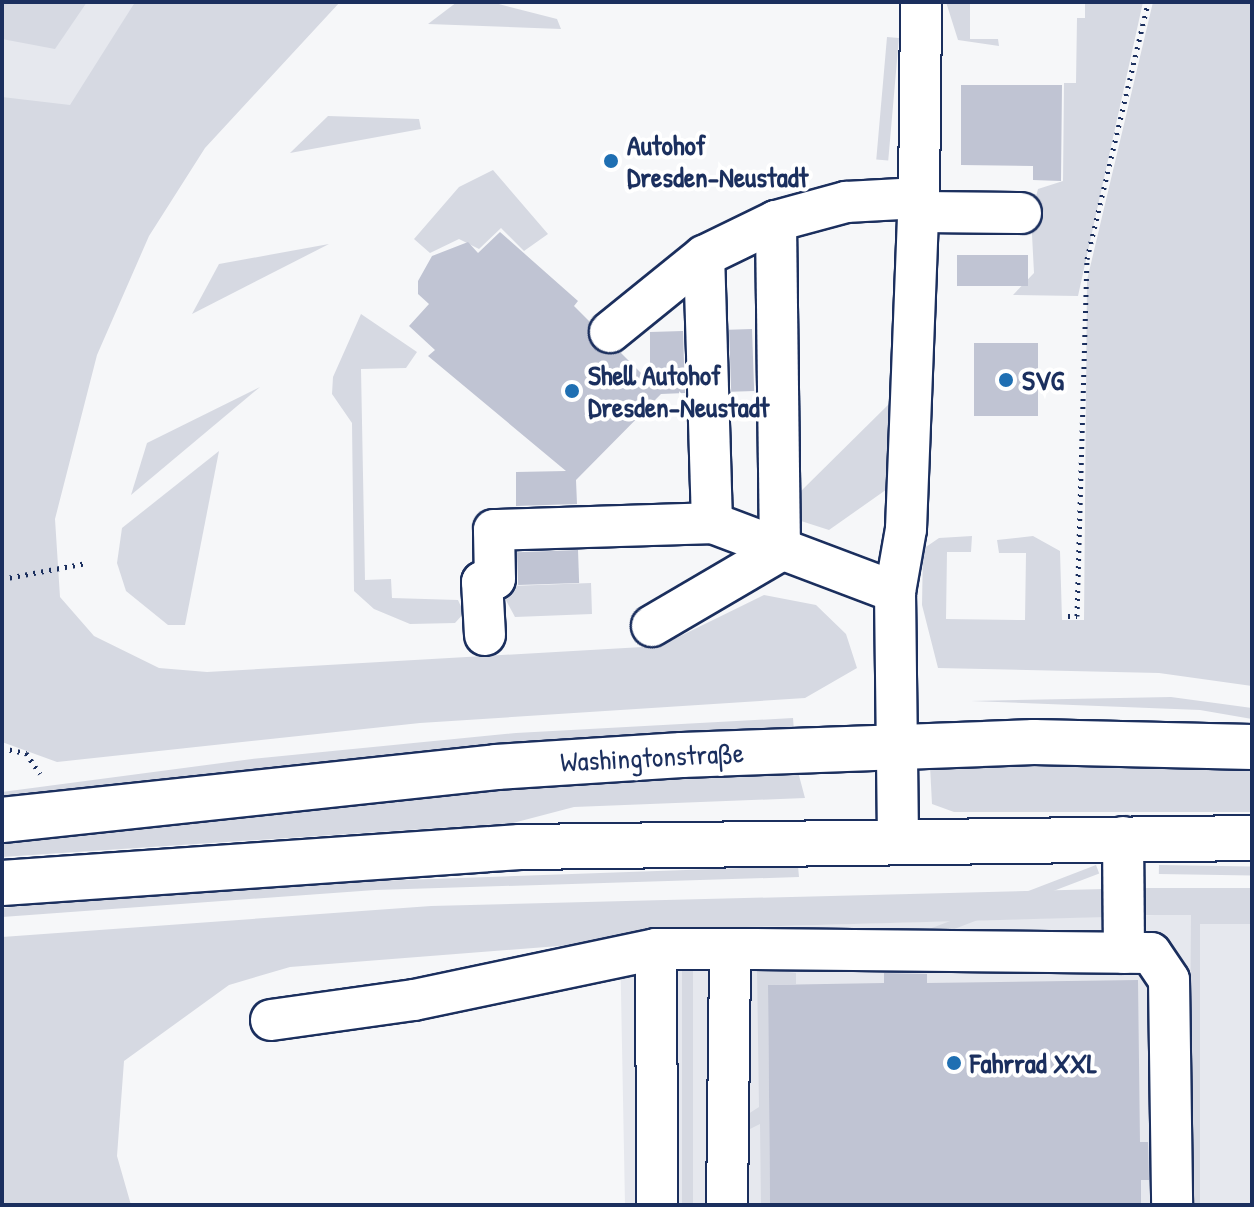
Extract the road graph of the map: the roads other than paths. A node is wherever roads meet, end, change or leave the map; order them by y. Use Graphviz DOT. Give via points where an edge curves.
graph roads {
  1 [pos="921,2"];
  2 [pos="919,205"];
  3 [pos="1021,213"];
  4 [pos="776,221"];
  5 [pos="704,256"];
  6 [pos="610,332"];
  7 [pos="712,523"];
  8 [pos="780,551"];
  9 [pos="895,592"];
  10 [pos="652,626"];
  11 [pos="485,635"];
  12 [pos="899,746"];
  13 [pos="1252,747"];
  14 [pos="2,820"];
  15 [pos="1123,837"];
  16 [pos="898,838"];
  17 [pos="1252,838"];
  18 [pos="2,883"];
  19 [pos="656,949"];
  20 [pos="730,950"];
  21 [pos="1124,953"];
  22 [pos="271,1020"];
  23 [pos="657,1205"];
  24 [pos="727,1205"];
  25 [pos="1172,1205"];
  1 -- 2 [label="lane"];
  2 -- 3 [label="lane"];
  2 -- 4 [label="lane" via="846,202"];
  2 -- 9 [label="lane" via="906,529"];
  4 -- 5 [label="lane"];
  4 -- 8 [label="lane"];
  5 -- 6 [label="lane"];
  5 -- 7 [label="lane"];
  7 -- 8 [label="lane"];
  7 -- 11 [label="lane" via="494,530 495,579 482,582"];
  8 -- 9 [label="lane"];
  8 -- 10 [label="lane"];
  9 -- 12 [label="lane"];
  12 -- 13 [label="main road, Washingtonstraße"];
  12 -- 14 [label="main road, Washingtonstraße" via="47,793"];
  12 -- 16 [label="lane"];
  15 -- 16 [label="main road"];
  15 -- 17 [label="main road"];
  15 -- 21 [label="lane"];
  16 -- 18 [label="main road" via="520,847 94,871"];
  19 -- 20 [label="lane"];
  19 -- 22 [label="lane" via="414,1000"];
  19 -- 23 [label="lane"];
  20 -- 21 [label="lane"];
  20 -- 24 [label="lane"];
  21 -- 25 [label="lane" via="1151,953 1169,980"];
}
